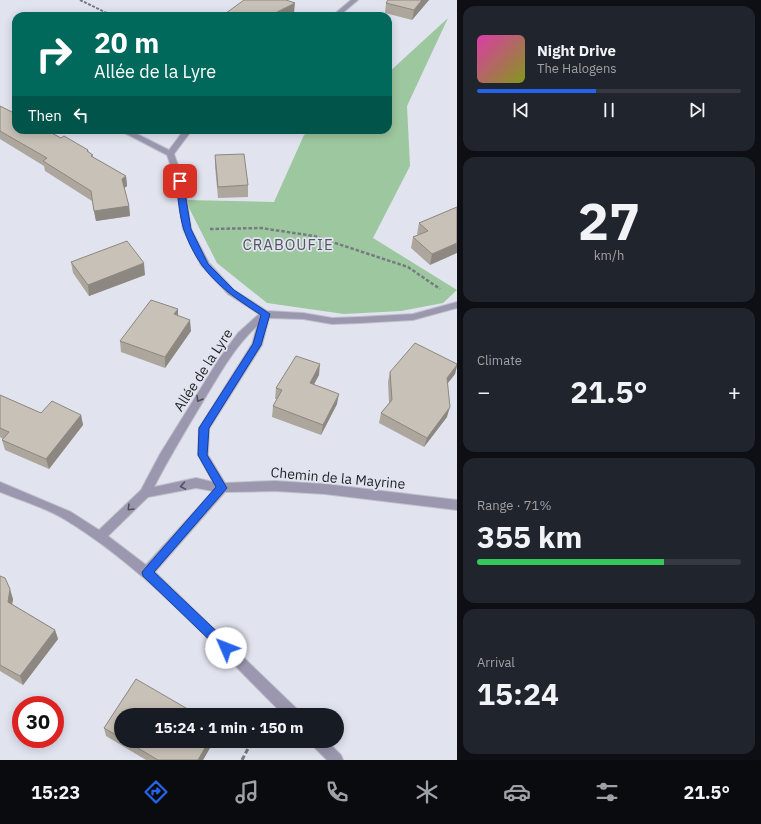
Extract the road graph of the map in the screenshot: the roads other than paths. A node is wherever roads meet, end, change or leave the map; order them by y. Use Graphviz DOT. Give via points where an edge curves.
graph roads {
  1 [pos="355,0"];
  2 [pos="340,12"];
  3 [pos="131,134"];
  4 [pos="185,134"];
  5 [pos="170,154"];
  6 [pos="457,305"];
  7 [pos="265,314"];
  8 [pos="0,487"];
  9 [pos="222,488"];
  10 [pos="145,493"];
  11 [pos="457,505"];
  12 [pos="100,537"];
  13 [pos="147,572"];
  14 [pos="286,708"];
  15 [pos="325,748"];
  16 [pos="336,760"];
  1 -- 2 [label="street"];
  3 -- 5 [label="street"];
  4 -- 5 [label="street"];
  5 -- 7 [label="street" via="180,181 187,229 205,265 231,292"];
  6 -- 7 [label="street" via="413,317 360,320 332,321"];
  7 -- 9 [label="street" via="257,345 204,428 202,455"];
  7 -- 10 [label="street, Allée de la Lyre, one-way" via="241,335 222,362"];
  8 -- 12 [label="street" via="67,515"];
  9 -- 10 [label="street, Chemin de la Mayrine, one-way" via="196,483"];
  9 -- 11 [label="street, Chemin de la Mayrine" via="275,486 325,489"];
  9 -- 13 [label="street"];
  10 -- 12 [label="street, Allée de la Lyre, one-way"];
  12 -- 13 [label="street"];
  13 -- 14 [label="street"];
  15 -- 16 [label="street"];
}
